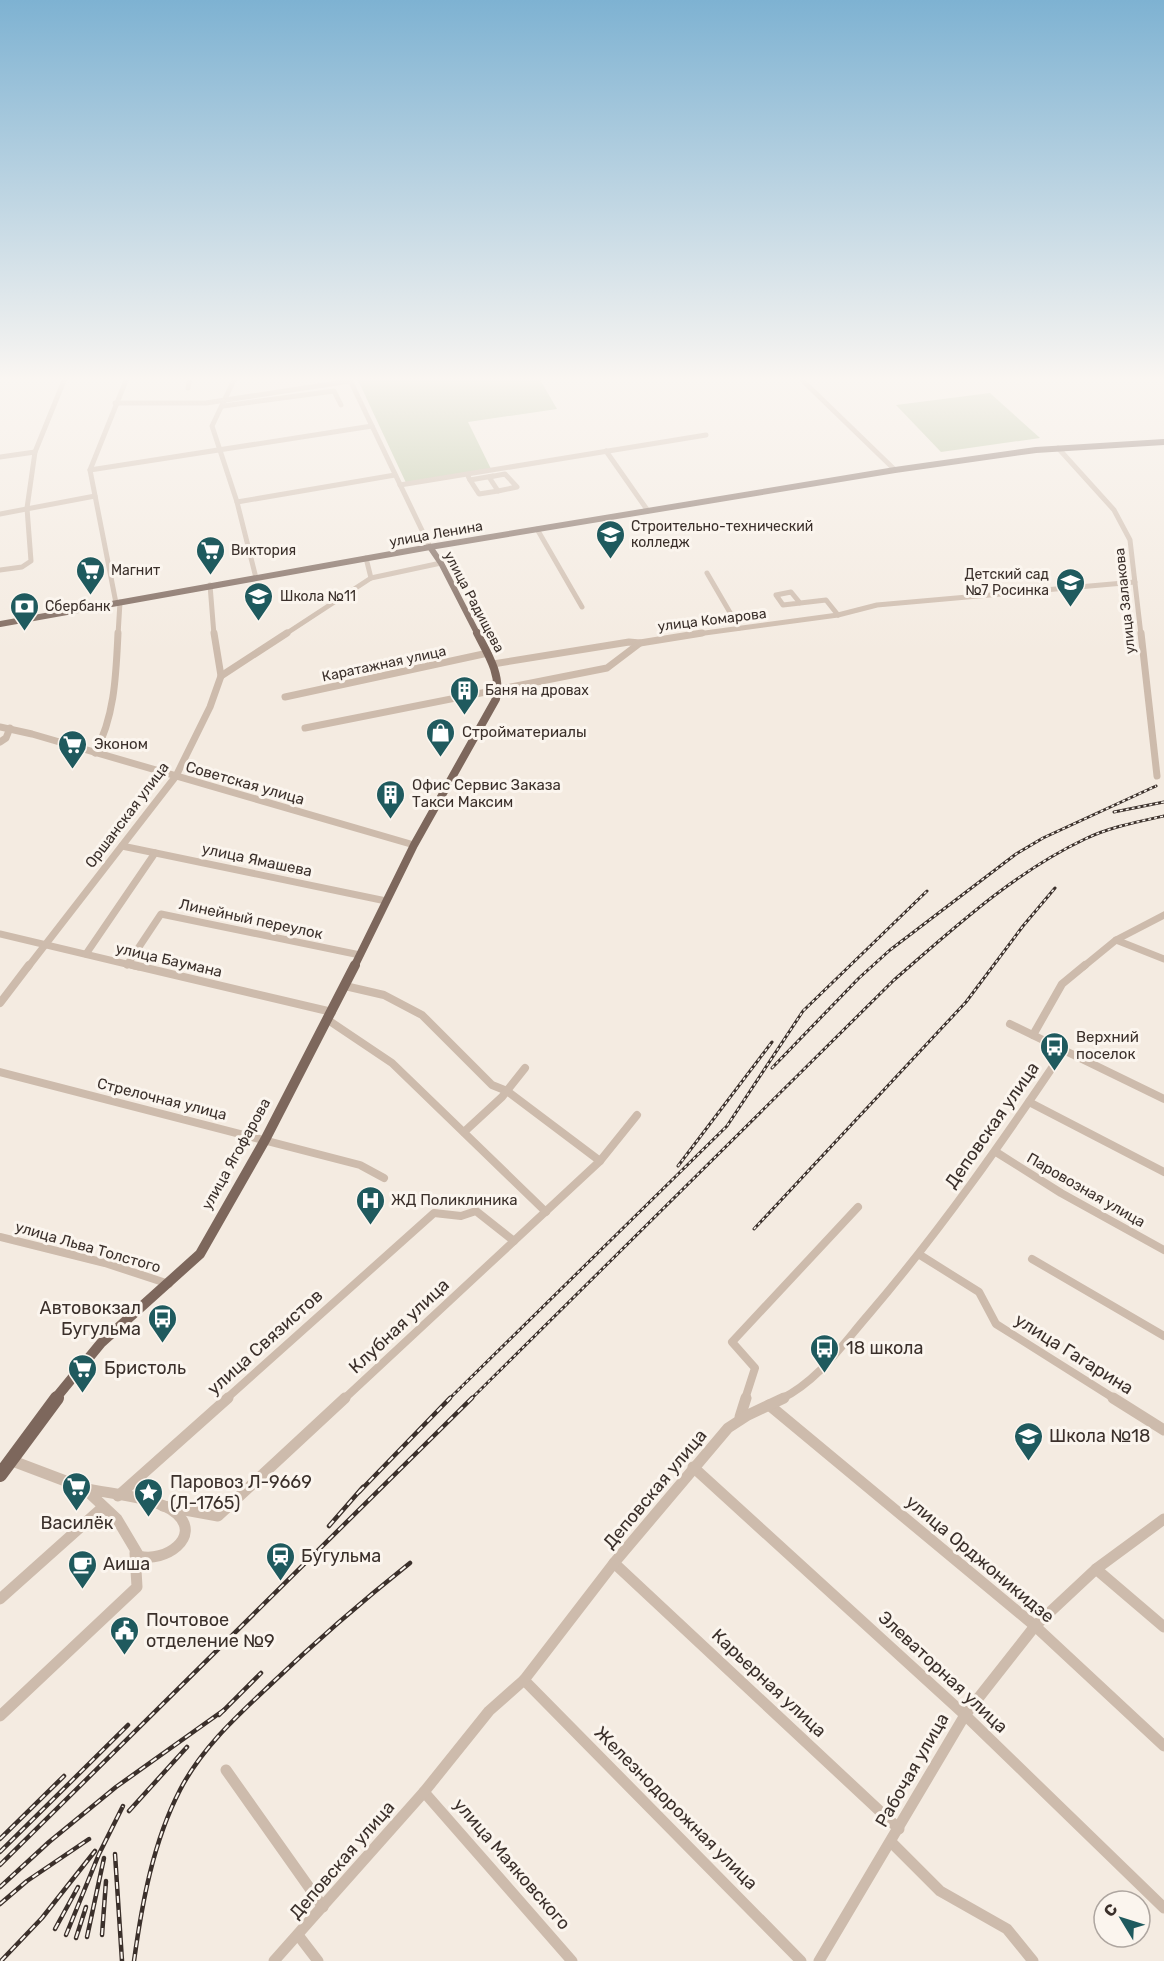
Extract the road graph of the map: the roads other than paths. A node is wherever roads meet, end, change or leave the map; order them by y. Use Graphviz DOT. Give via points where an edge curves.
graph roads {
  1 [pos="32,470"];
  2 [pos="90,470"];
  3 [pos="93,470"];
  4 [pos="227,470"];
  5 [pos="392,470"];
  6 [pos="493,470"];
  7 [pos="503,470"];
  8 [pos="619,470"];
  9 [pos="895,470"];
  10 [pos="899,470"];
  11 [pos="1077,470"];
  12 [pos="467,474"];
  13 [pos="506,474"];
  14 [pos="395,475"];
  15 [pos="489,477"];
  16 [pos="470,480"];
  17 [pos="400,485"];
  18 [pos="498,491"];
  19 [pos="95,496"];
  20 [pos="237,502"];
  21 [pos="27,508"];
  22 [pos="648,511"];
  23 [pos="0,514"];
  24 [pos="537,529"];
  25 [pos="430,547"];
  26 [pos="366,558"];
  27 [pos="441,563"];
  28 [pos="1,569"];
  29 [pos="707,573"];
  30 [pos="256,578"];
  31 [pos="371,578"];
  32 [pos="1135,582"];
  33 [pos="210,585"];
  34 [pos="118,603"];
  35 [pos="800,603"];
  36 [pos="582,608"];
  37 [pos="838,615"];
  38 [pos="0,624"];
  39 [pos="739,628"];
  40 [pos="640,643"];
  41 [pos="488,653"];
  42 [pos="493,664"];
  43 [pos="221,676"];
  44 [pos="499,688"];
  45 [pos="285,697"];
  46 [pos="0,727"];
  47 [pos="305,728"];
  48 [pos="10,729"];
  49 [pos="0,742"];
  50 [pos="95,753"];
  51 [pos="176,776"];
  52 [pos="1157,776"];
  53 [pos="414,845"];
  54 [pos="122,846"];
  55 [pos="155,853"];
  56 [pos="386,901"];
  57 [pos="1164,915"];
  58 [pos="0,934"];
  59 [pos="1116,940"];
  60 [pos="44,945"];
  61 [pos="86,954"];
  62 [pos="360,955"];
  63 [pos="1164,959"];
  64 [pos="127,965"];
  65 [pos="345,986"];
  66 [pos="0,1003"];
  67 [pos="330,1016"];
  68 [pos="1010,1024"];
  69 [pos="1033,1035"];
  70 [pos="1064,1050"];
  71 [pos="525,1068"];
  72 [pos="0,1072"];
  73 [pos="507,1090"];
  74 [pos="1164,1099"];
  75 [pos="1029,1102"];
  76 [pos="637,1115"];
  77 [pos="464,1132"];
  78 [pos="265,1140"];
  79 [pos="996,1152"];
  80 [pos="600,1161"];
  81 [pos="1164,1172"];
  82 [pos="384,1178"];
  83 [pos="858,1207"];
  84 [pos="546,1212"];
  85 [pos="0,1237"];
  86 [pos="514,1241"];
  87 [pos="1164,1250"];
  88 [pos="920,1255"];
  89 [pos="1032,1259"];
  90 [pos="168,1284"];
  91 [pos="1164,1336"];
  92 [pos="769,1405"];
  93 [pos="740,1417"];
  94 [pos="1164,1430"];
  95 [pos="5,1459"];
  96 [pos="693,1467"];
  97 [pos="0,1475"];
  98 [pos="84,1488"];
  99 [pos="118,1496"];
  100 [pos="163,1506"];
  101 [pos="104,1507"];
  102 [pos="1164,1519"];
  103 [pos="135,1553"];
  104 [pos="614,1563"];
  105 [pos="1096,1569"];
  106 [pos="0,1599"];
  107 [pos="1035,1626"];
  108 [pos="1164,1627"];
  109 [pos="524,1680"];
  110 [pos="964,1714"];
  111 [pos="0,1716"];
  112 [pos="1164,1746"];
  113 [pos="226,1770"];
  114 [pos="424,1792"];
  115 [pos="899,1829"];
  116 [pos="891,1842"];
  117 [pos="323,1907"];
  118 [pos="1164,1908"];
  119 [pos="298,1935"];
  120 [pos="274,1961"];
  121 [pos="318,1961"];
  122 [pos="572,1961"];
  123 [pos="801,1961"];
  124 [pos="819,1961"];
  125 [pos="1033,1961"];
  1 -- 21 [label="street"];
  2 -- 3 [label="street"];
  2 -- 19 [label="street"];
  4 -- 20 [label="street"];
  5 -- 14 [label="street, улица Радищева"];
  6 -- 12 [label="street"];
  7 -- 13 [label="street"];
  8 -- 22 [label="street"];
  9 -- 10 [label="main road, улица Ленина"];
  9 -- 22 [label="main road, улица Ленина"];
  11 -- 32 [label="street, улица Залакова" via="1114,510 1130,540"];
  12 -- 16 [label="street"];
  12 -- 17 [label="street"];
  13 -- 15 [label="street"];
  13 -- 18 [label="street" via="517,487"];
  14 -- 17 [label="street, улица Радищева"];
  14 -- 20 [label="street"];
  15 -- 16 [label="street"];
  15 -- 18 [label="street"];
  16 -- 18 [label="street" via="479,494"];
  17 -- 25 [label="street, улица Радищева"];
  19 -- 21 [label="street"];
  19 -- 34 [label="street"];
  20 -- 30 [label="street"];
  21 -- 23 [label="street"];
  21 -- 28 [label="street" via="31,558 22,567"];
  22 -- 24 [label="main road, улица Ленина"];
  24 -- 25 [label="main road, улица Ленина"];
  24 -- 36 [label="street"];
  25 -- 26 [label="main road, улица Ленина"];
  25 -- 27 [label="main road, улица Радищева"];
  26 -- 30 [label="main road, улица Ленина"];
  26 -- 31 [label="street"];
  27 -- 31 [label="street"];
  27 -- 41 [label="main road, улица Радищева"];
  29 -- 39 [label="street"];
  30 -- 33 [label="main road, улица Ленина"];
  31 -- 43 [label="street"];
  32 -- 37 [label="street, улица Комарова" via="877,605"];
  32 -- 52 [label="street, улица Залакова"];
  33 -- 34 [label="main road, улица Ленина"];
  33 -- 43 [label="street"];
  34 -- 38 [label="main road, улица Ленина"];
  34 -- 50 [label="street" via="112,700 103,741"];
  35 -- 37 [label="street" via="826,600"];
  37 -- 39 [label="street, улица Комарова"];
  39 -- 40 [label="street, улица Комарова"];
  40 -- 42 [label="street"];
  40 -- 44 [label="street, улица Комарова" via="608,668"];
  41 -- 42 [label="main road, улица Радищева"];
  41 -- 45 [label="street, Каратажная улица"];
  42 -- 44 [label="main road, улица Радищева"];
  43 -- 51 [label="street, Оршанская улица"];
  44 -- 47 [label="street, улица Комарова"];
  44 -- 53 [label="main road, улица Ягофарова"];
  46 -- 48 [label="street, Советская улица"];
  48 -- 49 [label="street"];
  48 -- 50 [label="street, Советская улица"];
  50 -- 51 [label="street, Советская улица"];
  51 -- 53 [label="street, Советская улица"];
  51 -- 54 [label="street, Оршанская улица"];
  53 -- 56 [label="main road, улица Ягофарова"];
  54 -- 55 [label="street, улица Ямашева"];
  54 -- 60 [label="street, Оршанская улица"];
  55 -- 56 [label="street, улица Ямашева"];
  55 -- 61 [label="street"];
  56 -- 62 [label="main road, улица Ягофарова"];
  57 -- 59 [label="street"];
  58 -- 60 [label="street, улица Баумана"];
  59 -- 63 [label="street"];
  59 -- 69 [label="street" via="1062,984"];
  60 -- 61 [label="street, улица Баумана"];
  60 -- 66 [label="street, Оршанская улица"];
  61 -- 64 [label="street, улица Баумана"];
  62 -- 64 [label="street, Линейный переулок" via="161,914"];
  62 -- 65 [label="main road, улица Ягофарова"];
  64 -- 67 [label="street, улица Баумана"];
  65 -- 67 [label="main road, улица Ягофарова"];
  65 -- 73 [label="street" via="384,995 422,1015 478,1073 492,1085"];
  67 -- 77 [label="street" via="392,1064"];
  67 -- 78 [label="main road, улица Ягофарова"];
  68 -- 69 [label="street"];
  69 -- 70 [label="street"];
  70 -- 74 [label="street"];
  70 -- 75 [label="street, Деповская улица"];
  71 -- 73 [label="street"];
  72 -- 78 [label="street, Стрелочная улица"];
  73 -- 77 [label="street"];
  73 -- 80 [label="street"];
  75 -- 79 [label="street, Деповская улица"];
  75 -- 81 [label="street"];
  76 -- 80 [label="street, Клубная улица"];
  77 -- 84 [label="street"];
  78 -- 82 [label="street, Стрелочная улица" via="360,1165"];
  78 -- 90 [label="main road, улица Ягофарова" via="200,1254"];
  79 -- 87 [label="street, Паровозная улица"];
  79 -- 88 [label="street, Деповская улица"];
  80 -- 84 [label="street, Клубная улица"];
  83 -- 93 [label="street" via="732,1342 754,1368"];
  84 -- 86 [label="street, Клубная улица"];
  85 -- 90 [label="street, улица Льва Толстого" via="105,1263"];
  86 -- 99 [label="street, улица Связистов" via="476,1211 461,1216 434,1213"];
  86 -- 100 [label="street, Клубная улица" via="218,1516"];
  88 -- 92 [label="street, Деповская улица" via="810,1380 791,1396"];
  88 -- 94 [label="street, улица Гагарина" via="979,1292 996,1324"];
  89 -- 91 [label="street"];
  90 -- 95 [label="main road, улица Ягофарова" via="101,1343"];
  92 -- 93 [label="street, Деповская улица"];
  92 -- 107 [label="street, улица Орджоникидзе"];
  93 -- 96 [label="street, Деповская улица"];
  95 -- 97 [label="main road, улица Ягофарова"];
  95 -- 98 [label="street"];
  96 -- 104 [label="street, Деповская улица"];
  96 -- 110 [label="street, Элеваторная улица"];
  98 -- 99 [label="street"];
  98 -- 101 [label="street"];
  99 -- 100 [label="street"];
  100 -- 103 [label="street" via="176,1513 182,1522 182,1541 159,1559"];
  101 -- 103 [label="street" via="117,1520"];
  101 -- 106 [label="street"];
  102 -- 105 [label="street, Рабочая улица"];
  103 -- 111 [label="street" via="137,1587"];
  104 -- 109 [label="street, Деповская улица"];
  104 -- 115 [label="street, Карьерная улица"];
  105 -- 107 [label="street, Рабочая улица"];
  105 -- 108 [label="street"];
  107 -- 110 [label="street, Рабочая улица"];
  107 -- 112 [label="street, улица Орджоникидзе"];
  109 -- 114 [label="street, Деповская улица" via="489,1711"];
  109 -- 123 [label="street, Железнодорожная улица"];
  110 -- 115 [label="street, Рабочая улица"];
  110 -- 118 [label="street, Элеваторная улица"];
  113 -- 117 [label="street"];
  114 -- 117 [label="street, Деповская улица"];
  114 -- 122 [label="street, улица Маяковского"];
  115 -- 116 [label="street, Рабочая улица"];
  116 -- 124 [label="street, Рабочая улица"];
  116 -- 125 [label="street" via="940,1891 1007,1929"];
  117 -- 119 [label="street, Деповская улица"];
  119 -- 120 [label="street, Деповская улица"];
  119 -- 121 [label="street"];
}
